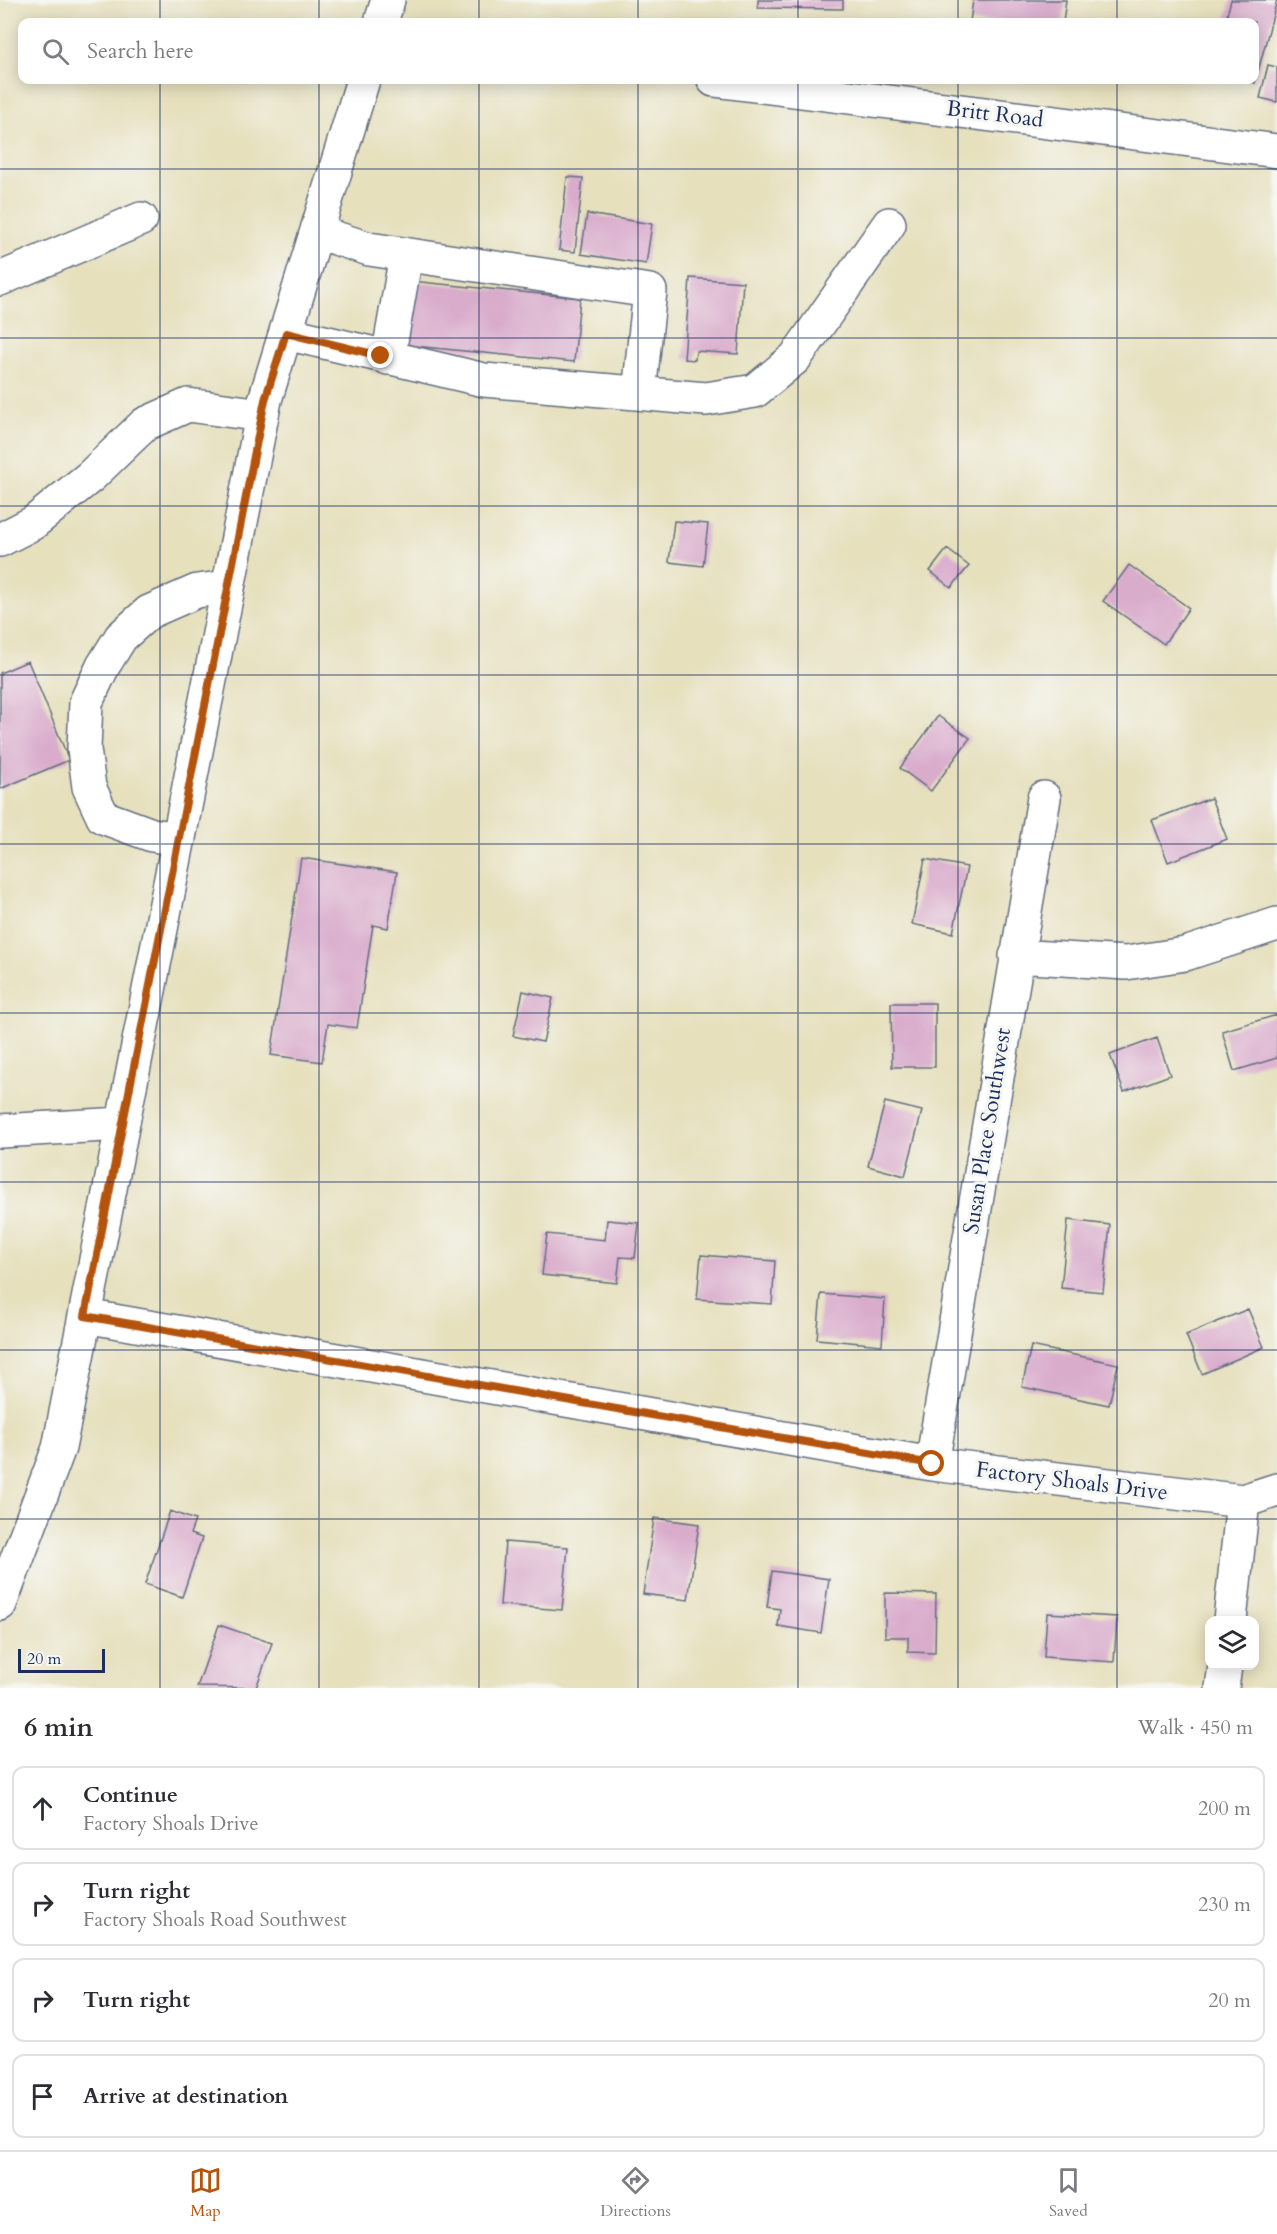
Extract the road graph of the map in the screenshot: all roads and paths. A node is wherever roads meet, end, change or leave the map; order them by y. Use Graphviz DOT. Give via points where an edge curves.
graph roads {
  1 [pos="388,0"];
  2 [pos="382,18"];
  3 [pos="362,84"];
  4 [pos="746,84"];
  5 [pos="1277,151"];
  6 [pos="141,219"];
  7 [pos="889,224"];
  8 [pos="317,232"];
  9 [pos="405,255"];
  10 [pos="0,279"];
  11 [pos="286,333"];
  12 [pos="388,358"];
  13 [pos="639,393"];
  14 [pos="262,416"];
  15 [pos="0,540"];
  16 [pos="228,587"];
  17 [pos="1044,798"];
  18 [pos="179,839"];
  19 [pos="1277,924"];
  20 [pos="1016,956"];
  21 [pos="122,1124"];
  22 [pos="0,1131"];
  23 [pos="85,1316"];
  24 [pos="932,1464"];
  25 [pos="1277,1490"];
  26 [pos="1243,1501"];
  27 [pos="0,1604"];
  28 [pos="1230,1616"];
  29 [pos="1224,1670"];
  30 [pos="1222,1688"];
  1 -- 2 [label="street"];
  3 -- 8 [label="street"];
  4 -- 5 [label="street, Britt Road"];
  6 -- 10 [label="street"];
  7 -- 13 [label="street" via="795,358 755,391 706,399"];
  8 -- 9 [label="street" via="369,249"];
  8 -- 11 [label="street"];
  9 -- 12 [label="street"];
  9 -- 13 [label="street" via="650,291"];
  11 -- 12 [label="street"];
  11 -- 14 [label="street"];
  12 -- 13 [label="street" via="484,380"];
  14 -- 15 [label="street" via="188,405 145,424 91,476 33,523"];
  14 -- 16 [label="street"];
  16 -- 18 [label="street"];
  16 -- 18 [label="street" via="197,591 149,612 121,637 86,702 84,749 89,787 103,817 152,835"];
  17 -- 20 [label="street, Susan Place Southwest"];
  18 -- 21 [label="street"];
  19 -- 20 [label="street" via="1185,954 1126,963"];
  20 -- 24 [label="street, Susan Place Southwest"];
  21 -- 22 [label="street"];
  21 -- 23 [label="street"];
  23 -- 24 [label="street, Factory Shoals Drive"];
  23 -- 27 [label="street" via="59,1448"];
  24 -- 26 [label="street, Factory Shoals Drive"];
  25 -- 26 [label="street, Factory Shoals Drive"];
  26 -- 28 [label="street"];
  29 -- 30 [label="street"];
}
